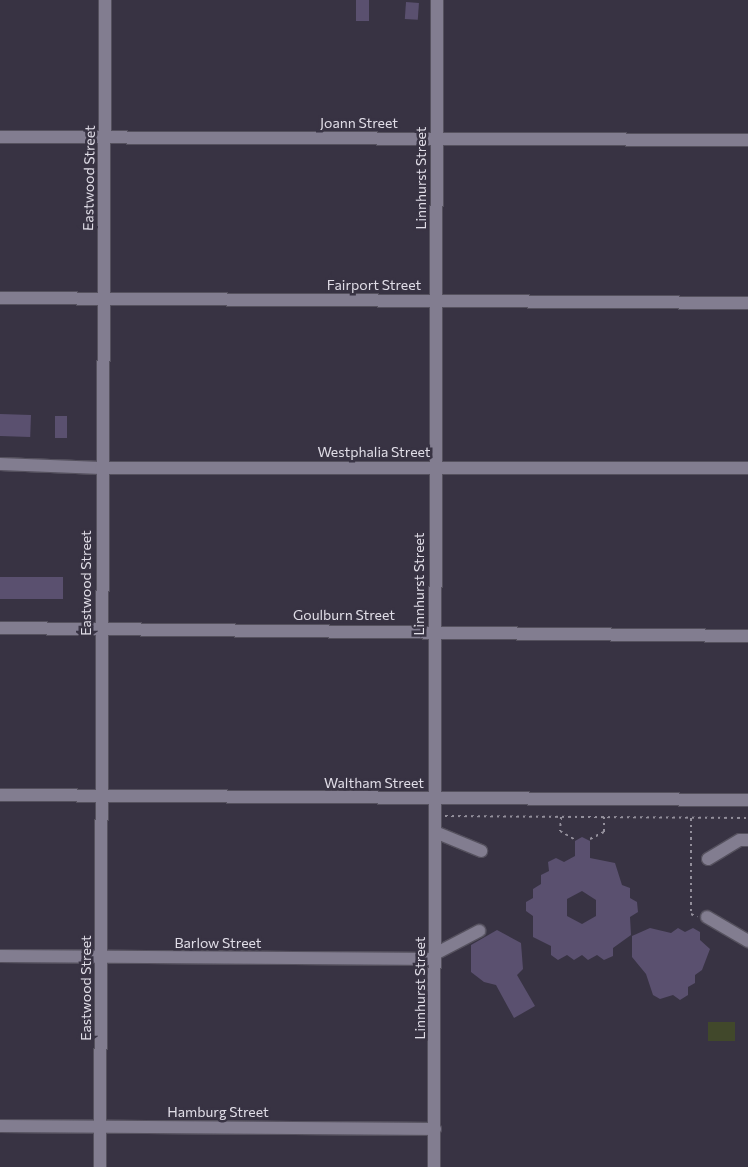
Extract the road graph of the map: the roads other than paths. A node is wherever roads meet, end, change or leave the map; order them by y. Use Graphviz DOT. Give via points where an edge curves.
graph roads {
  1 [pos="105,0"];
  2 [pos="437,0"];
  3 [pos="0,137"];
  4 [pos="105,137"];
  5 [pos="436,138"];
  6 [pos="748,140"];
  7 [pos="0,298"];
  8 [pos="103,299"];
  9 [pos="435,300"];
  10 [pos="748,303"];
  11 [pos="0,464"];
  12 [pos="434,467"];
  13 [pos="101,468"];
  14 [pos="748,468"];
  15 [pos="0,628"];
  16 [pos="100,629"];
  17 [pos="434,630"];
  18 [pos="748,636"];
  19 [pos="0,795"];
  20 [pos="101,796"];
  21 [pos="435,798"];
  22 [pos="748,800"];
  23 [pos="435,832"];
  24 [pos="748,840"];
  25 [pos="480,851"];
  26 [pos="708,859"];
  27 [pos="703,918"];
  28 [pos="479,931"];
  29 [pos="748,940"];
  30 [pos="0,956"];
  31 [pos="101,957"];
  32 [pos="435,957"];
  33 [pos="0,1126"];
  34 [pos="101,1126"];
  35 [pos="435,1129"];
  36 [pos="100,1167"];
  37 [pos="434,1167"];
  1 -- 4 [label="street, Eastwood Street"];
  2 -- 5 [label="street, Linnhurst Street"];
  3 -- 4 [label="street, Joann Street"];
  4 -- 5 [label="street, Joann Street"];
  4 -- 8 [label="street, Eastwood Street"];
  5 -- 6 [label="street, Joann Street"];
  5 -- 9 [label="street, Linnhurst Street"];
  7 -- 8 [label="street, Fairport Street"];
  8 -- 9 [label="street, Fairport Street"];
  8 -- 13 [label="street, Eastwood Street"];
  9 -- 10 [label="street, Fairport Street"];
  9 -- 12 [label="street, Linnhurst Street"];
  11 -- 13 [label="street, Westphalia Street"];
  12 -- 13 [label="street, Westphalia Street"];
  12 -- 14 [label="street, Westphalia Street"];
  12 -- 17 [label="street, Linnhurst Street"];
  13 -- 16 [label="street, Eastwood Street"];
  15 -- 16 [label="street, Goulburn Street"];
  16 -- 17 [label="street, Goulburn Street"];
  16 -- 20 [label="street, Eastwood Street"];
  17 -- 18 [label="street, Goulburn Street"];
  17 -- 21 [label="street, Linnhurst Street"];
  19 -- 20 [label="street, Waltham Street"];
  20 -- 21 [label="street, Waltham Street"];
  20 -- 31 [label="street, Eastwood Street"];
  21 -- 22 [label="street, Waltham Street"];
  21 -- 23 [label="street, Linnhurst Street"];
  23 -- 25 [label="street"];
  23 -- 32 [label="street, Linnhurst Street"];
  24 -- 26 [label="street" via="740,840"];
  27 -- 29 [label="street"];
  28 -- 32 [label="street"];
  30 -- 31 [label="street, Barlow Street"];
  31 -- 32 [label="street, Barlow Street"];
  31 -- 34 [label="street, Eastwood Street"];
  32 -- 35 [label="street, Linnhurst Street"];
  33 -- 34 [label="street, Hamburg Street"];
  34 -- 35 [label="street, Hamburg Street"];
  34 -- 36 [label="street, Eastwood Street"];
  35 -- 37 [label="street, Linnhurst Street"];
}
